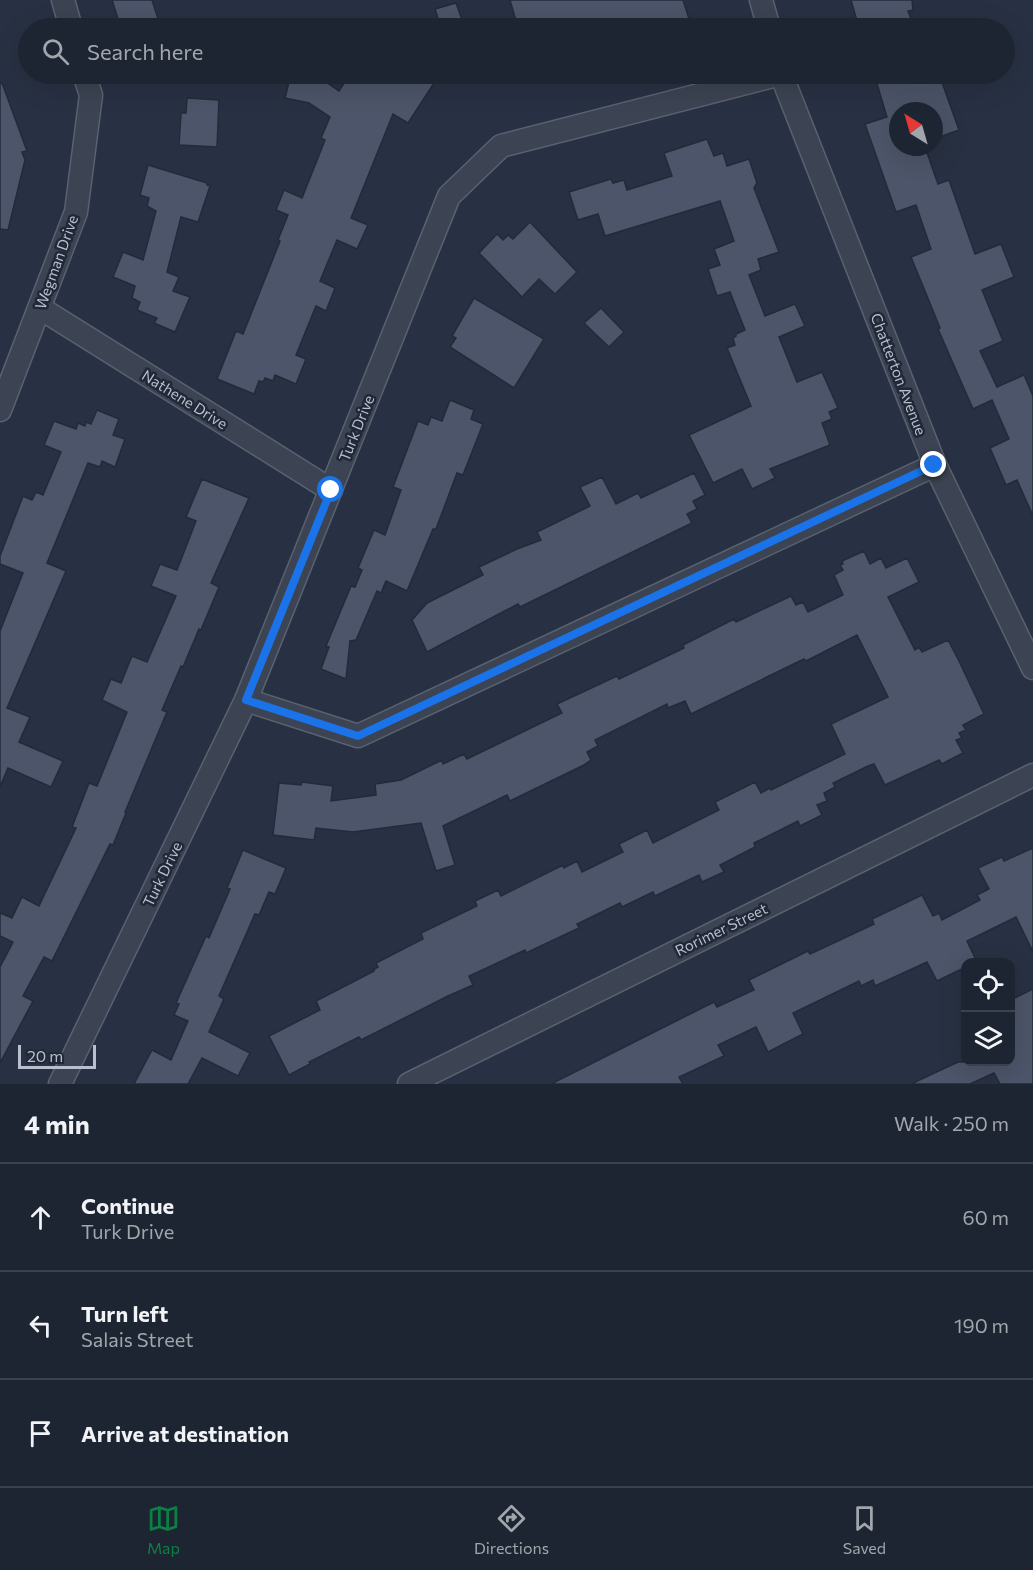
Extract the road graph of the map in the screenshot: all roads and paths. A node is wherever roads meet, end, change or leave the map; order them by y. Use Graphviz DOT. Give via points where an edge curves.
graph roads {
  1 [pos="63,0"];
  2 [pos="761,0"];
  3 [pos="68,18"];
  4 [pos="766,18"];
  5 [pos="87,84"];
  6 [pos="742,84"];
  7 [pos="785,84"];
  8 [pos="40,308"];
  9 [pos="0,410"];
  10 [pos="934,465"];
  11 [pos="331,490"];
  12 [pos="1033,668"];
  13 [pos="246,700"];
  14 [pos="1033,775"];
  15 [pos="60,1084"];
  16 [pos="409,1084"];
  1 -- 3 [label="street"];
  2 -- 4 [label="street"];
  5 -- 8 [label="street, Wegman Drive" via="91,95 76,212"];
  6 -- 11 [label="street, Turk Drive" via="501,146 449,196"];
  7 -- 10 [label="street, Chatterton Avenue"];
  8 -- 9 [label="street, Wegman Drive"];
  8 -- 11 [label="street, Nathene Drive"];
  10 -- 12 [label="street, Chatterton Avenue"];
  10 -- 13 [label="street" via="358,736"];
  11 -- 13 [label="street, Turk Drive"];
  13 -- 15 [label="street, Turk Drive"];
  14 -- 16 [label="street, Rorimer Street"];
}
